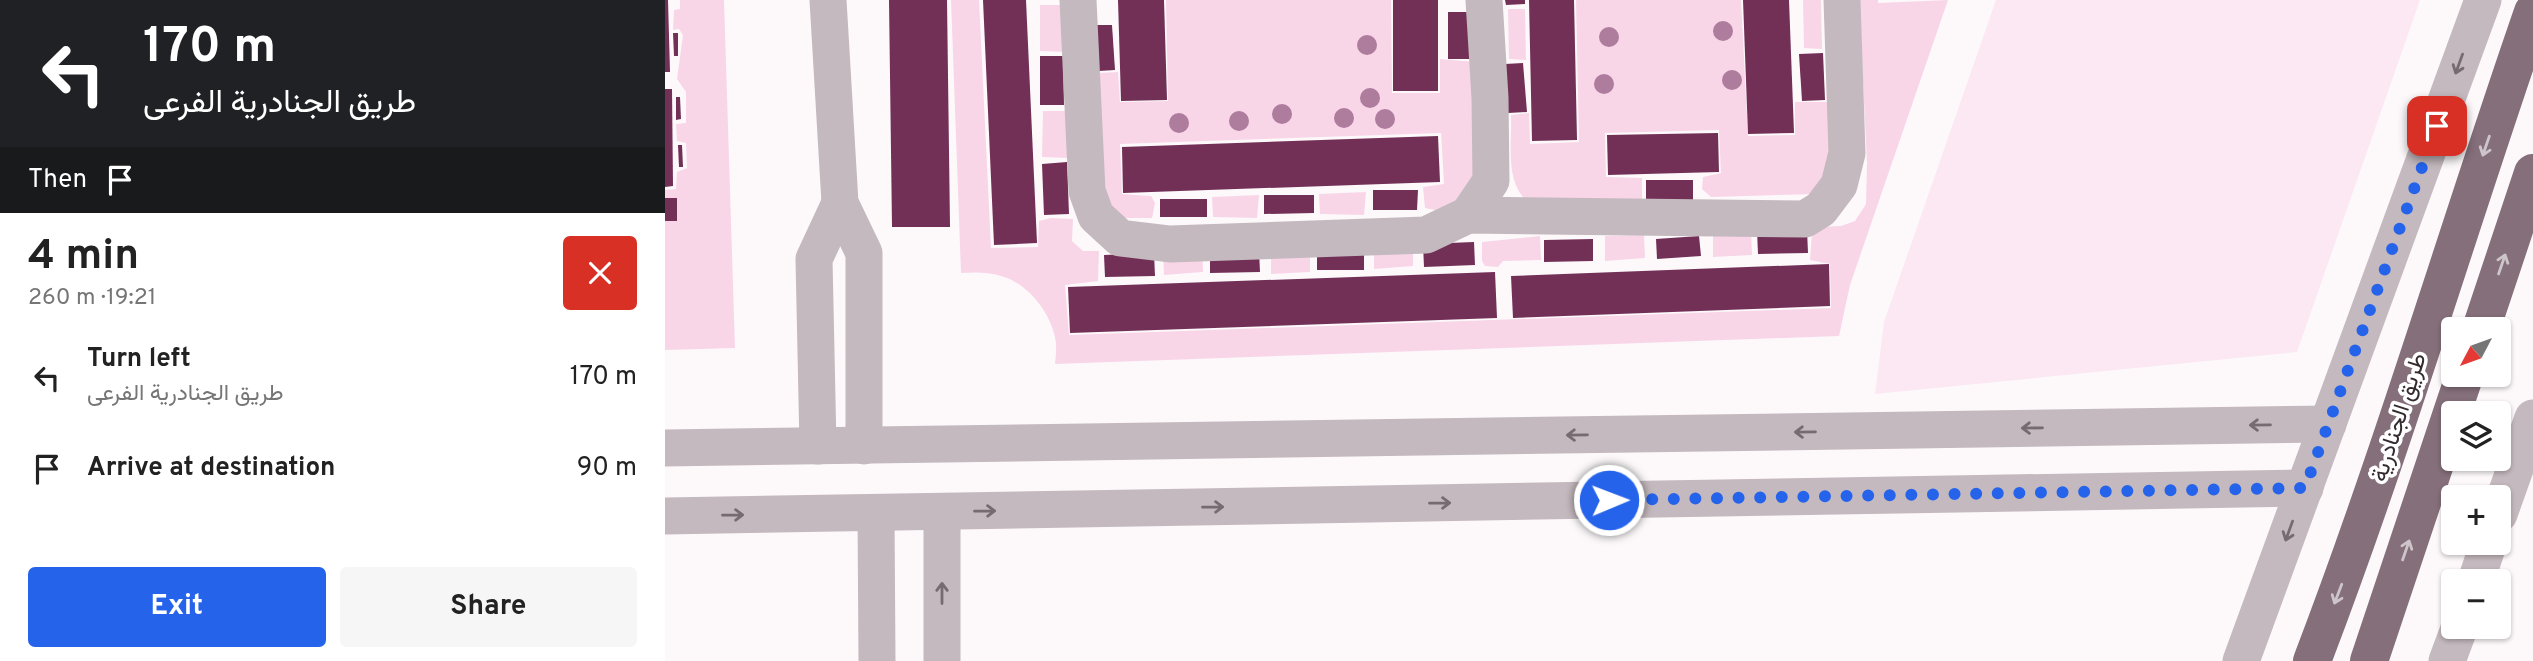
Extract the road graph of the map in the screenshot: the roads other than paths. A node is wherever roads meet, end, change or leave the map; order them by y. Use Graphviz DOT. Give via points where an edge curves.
graph roads {
  1 [pos="828,0"];
  2 [pos="1078,0"];
  3 [pos="1484,0"];
  4 [pos="1842,0"];
  5 [pos="2483,0"];
  6 [pos="2533,12"];
  7 [pos="2533,173"];
  8 [pos="840,203"];
  9 [pos="1468,215"];
  10 [pos="2484,317"];
  11 [pos="2461,387"];
  12 [pos="2533,418"];
  13 [pos="2328,424"];
  14 [pos="818,446"];
  15 [pos="864,446"];
  16 [pos="665,449"];
  17 [pos="2509,485"];
  18 [pos="2305,488"];
  19 [pos="942,512"];
  20 [pos="876,513"];
  21 [pos="665,516"];
  22 [pos="2455,639"];
  23 [pos="877,661"];
  24 [pos="942,661"];
  25 [pos="2241,661"];
  26 [pos="2312,661"];
  27 [pos="2369,661"];
  28 [pos="2447,661"];
  1 -- 8 [label="street"];
  2 -- 9 [label="street" via="1087,191 1097,216 1120,238 1170,244 1426,235"];
  3 -- 9 [label="street" via="1491,181"];
  4 -- 9 [label="street" via="1847,153 1839,185 1821,209 1805,219"];
  5 -- 13 [label="street, one-way"];
  6 -- 26 [label="highway, طريق الجنادرية, one-way" via="2357,543"];
  10 -- 7 [label="highway, one-way"];
  8 -- 14 [label="street" via="814,259"];
  8 -- 15 [label="street" via="864,253"];
  27 -- 11 [label="highway, one-way"];
  12 -- 17 [label="street"];
  13 -- 15 [label="street, one-way"];
  13 -- 18 [label="street"];
  14 -- 15 [label="street"];
  14 -- 16 [label="street"];
  19 -- 18 [label="street, one-way"];
  18 -- 25 [label="street, one-way"];
  19 -- 20 [label="street"];
  24 -- 19 [label="street, one-way"];
  21 -- 20 [label="street, one-way"];
  20 -- 23 [label="street"];
  22 -- 28 [label="street"];
}
